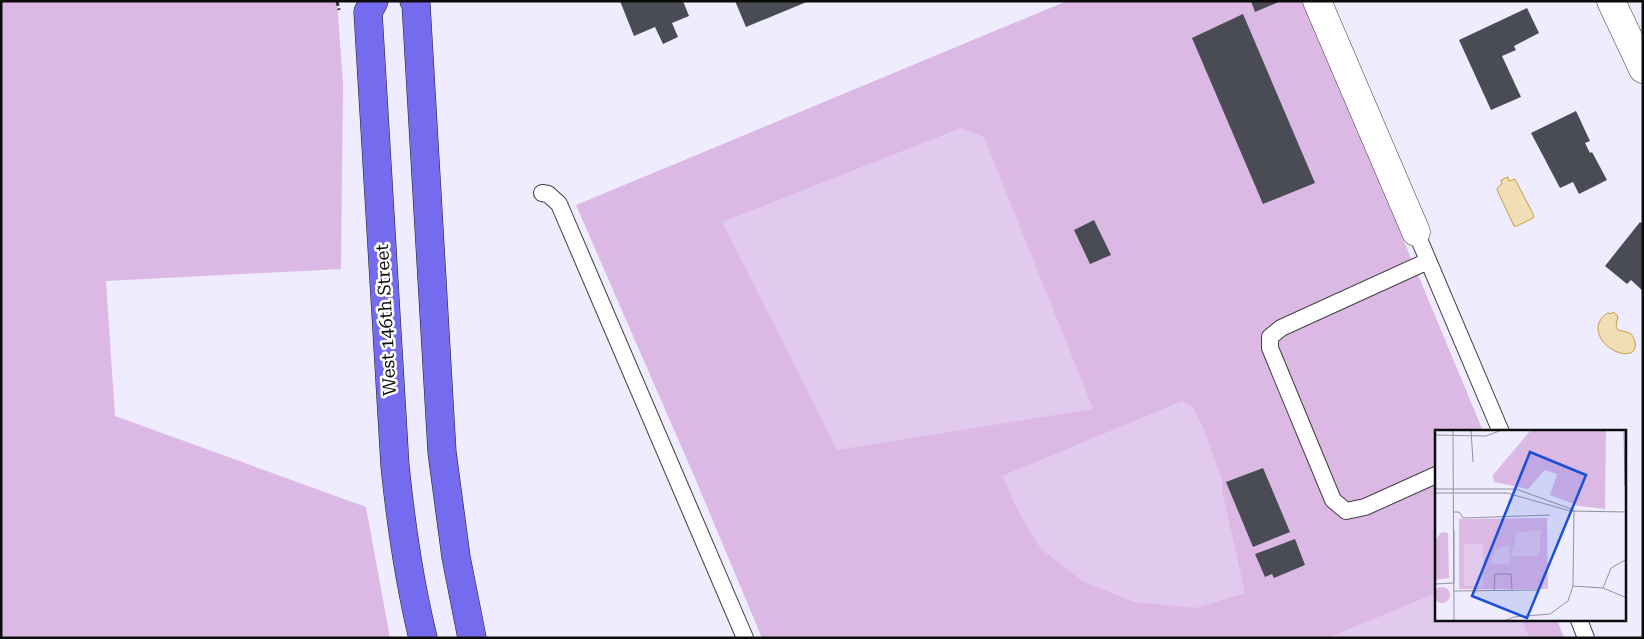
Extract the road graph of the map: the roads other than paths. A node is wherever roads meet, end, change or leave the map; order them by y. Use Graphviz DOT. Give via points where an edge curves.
graph roads {
  1 [pos="374,1"];
  2 [pos="414,1"];
  3 [pos="1317,1"];
  4 [pos="1611,1"];
  5 [pos="1643,69"];
  6 [pos="542,193"];
  7 [pos="1416,232"];
  8 [pos="1428,261"];
  9 [pos="1500,430"];
  10 [pos="1435,475"];
  11 [pos="1580,622"];
  12 [pos="422,638"];
  13 [pos="472,638"];
  14 [pos="745,638"];
  15 [pos="1586,638"];
  1 -- 12 [label="main road, West 146th Street" via="368,12 395,466 402,528"];
  2 -- 13 [label="main road" via="442,452 456,557"];
  3 -- 7 [label="street"];
  4 -- 5 [label="street"];
  6 -- 14 [label="lane" via="559,204"];
  7 -- 8 [label="lane"];
  8 -- 9 [label="lane"];
  8 -- 10 [label="lane" via="1281,328 1270,337 1270,348 1333,500 1346,511 1365,507"];
  11 -- 15 [label="lane"];
}
